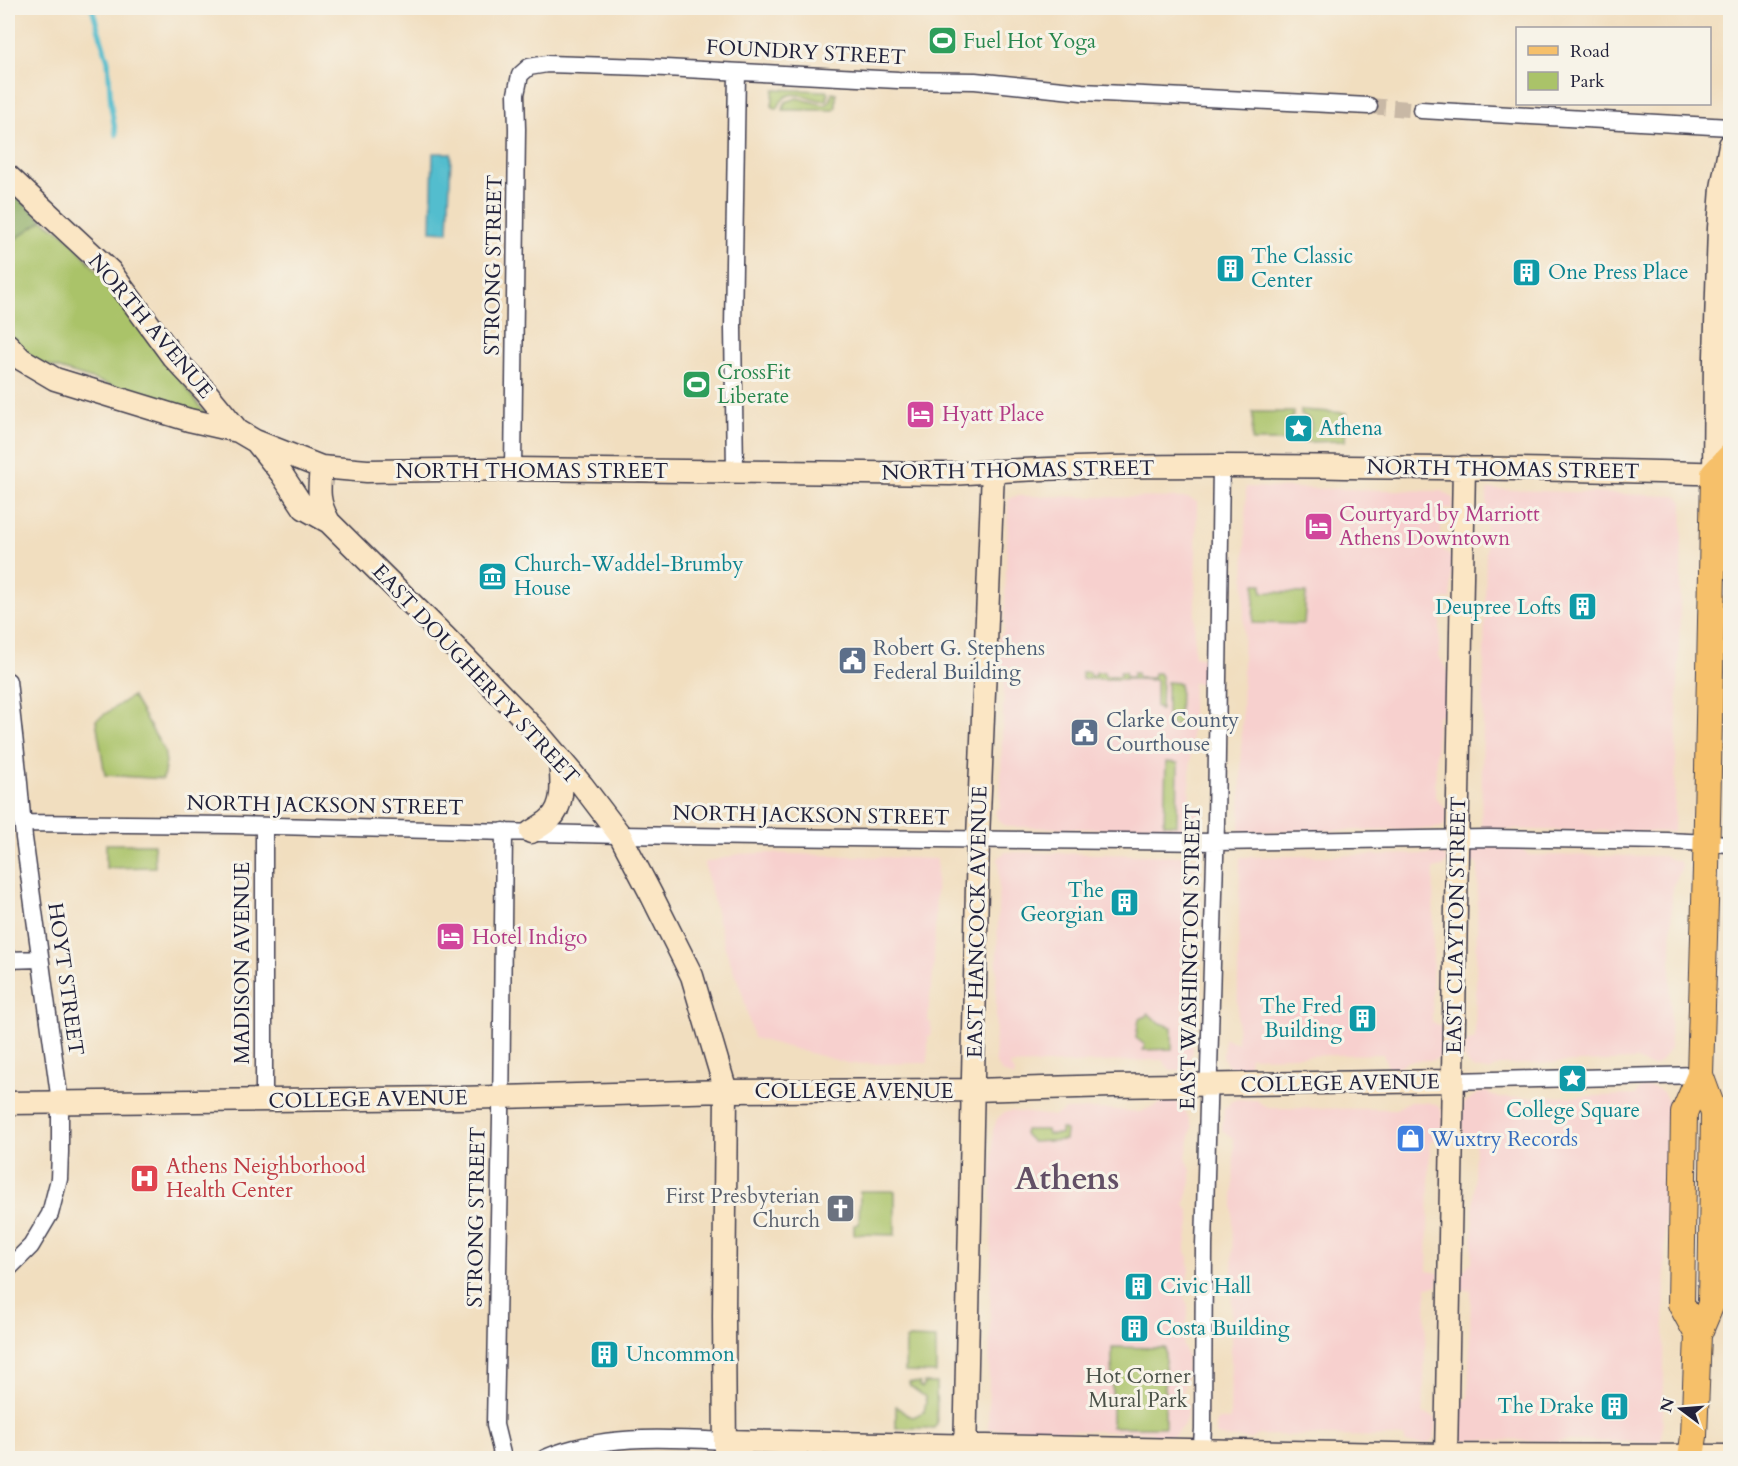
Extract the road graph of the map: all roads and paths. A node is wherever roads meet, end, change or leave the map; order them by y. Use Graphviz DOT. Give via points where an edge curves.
graph roads {
  1 [pos="528,67"];
  2 [pos="737,72"];
  3 [pos="1370,106"];
  4 [pos="1421,110"];
  5 [pos="1731,128"];
  6 [pos="1731,145"];
  7 [pos="8,176"];
  8 [pos="8,345"];
  9 [pos="247,436"];
  10 [pos="1221,465"];
  11 [pos="321,467"];
  12 [pos="1464,467"];
  13 [pos="1725,468"];
  14 [pos="513,469"];
  15 [pos="993,471"];
  16 [pos="735,472"];
  17 [pos="329,522"];
  18 [pos="8,681"];
  19 [pos="560,759"];
  20 [pos="22,823"];
  21 [pos="264,826"];
  22 [pos="504,831"];
  23 [pos="531,832"];
  24 [pos="620,835"];
  25 [pos="1457,838"];
  26 [pos="978,840"];
  27 [pos="1216,842"];
  28 [pos="1719,844"];
  29 [pos="40,959"];
  30 [pos="8,960"];
  31 [pos="1700,1075"];
  32 [pos="1453,1081"];
  33 [pos="1209,1084"];
  34 [pos="973,1090"];
  35 [pos="726,1091"];
  36 [pos="501,1096"];
  37 [pos="264,1101"];
  38 [pos="60,1102"];
  39 [pos="8,1103"];
  40 [pos="8,1269"];
  41 [pos="725,1450"];
  42 [pos="965,1452"];
  43 [pos="1201,1454"];
  44 [pos="1731,1456"];
  45 [pos="1446,1457"];
  46 [pos="1691,1457"];
  47 [pos="502,1458"];
  48 [pos="545,1458"];
  1 -- 2 [label="street, FOUNDRY STREET" via="547,64"];
  1 -- 14 [label="street, STRONG STREET" via="520,75 516,94"];
  2 -- 3 [label="street, FOUNDRY STREET" via="975,81 1082,92"];
  2 -- 16 [label="street"];
  4 -- 5 [label="street"];
  6 -- 13 [label="main road" via="1722,188 1715,357"];
  7 -- 9 [label="main road, NORTH AVENUE" via="110,271 173,357"];
  8 -- 9 [label="main road, NORTH AVENUE" via="21,359 55,379"];
  9 -- 11 [label="main road, NORTH AVENUE"];
  9 -- 17 [label="main road" via="281,474 304,508"];
  10 -- 12 [label="main road, NORTH THOMAS STREET"];
  10 -- 15 [label="main road, NORTH THOMAS STREET"];
  10 -- 27 [label="street, EAST WASHINGTON STREET"];
  11 -- 14 [label="main road, NORTH THOMAS STREET" via="368,471"];
  11 -- 17 [label="main road, EAST DOUGHERTY STREET" via="319,499"];
  12 -- 13 [label="main road, NORTH THOMAS STREET"];
  12 -- 25 [label="main road, EAST CLAYTON STREET"];
  13 -- 28 [label="main road"];
  14 -- 16 [label="main road, NORTH THOMAS STREET"];
  15 -- 16 [label="main road, NORTH THOMAS STREET"];
  15 -- 26 [label="main road, EAST HANCOCK AVENUE"];
  17 -- 19 [label="main road, EAST DOUGHERTY STREET"];
  18 -- 20 [label="street, HOYT STREET"];
  19 -- 23 [label="main road" via="562,787 557,808 552,818"];
  19 -- 24 [label="main road, EAST DOUGHERTY STREET"];
  20 -- 21 [label="street, NORTH JACKSON STREET"];
  20 -- 29 [label="street, HOYT STREET"];
  21 -- 22 [label="street, NORTH JACKSON STREET"];
  21 -- 37 [label="street, MADISON AVENUE"];
  22 -- 23 [label="street, NORTH JACKSON STREET"];
  22 -- 36 [label="street, STRONG STREET"];
  23 -- 24 [label="street, NORTH JACKSON STREET"];
  24 -- 26 [label="street, NORTH JACKSON STREET"];
  24 -- 35 [label="main road, EAST DOUGHERTY STREET" via="692,976"];
  25 -- 27 [label="street, NORTH JACKSON STREET"];
  25 -- 28 [label="street, NORTH JACKSON STREET"];
  25 -- 32 [label="main road, EAST CLAYTON STREET"];
  26 -- 27 [label="street, NORTH JACKSON STREET"];
  26 -- 34 [label="main road, EAST HANCOCK AVENUE"];
  27 -- 33 [label="street, EAST WASHINGTON STREET"];
  28 -- 31 [label="main road"];
  29 -- 30 [label="street"];
  29 -- 38 [label="street, HOYT STREET"];
  31 -- 32 [label="street, COLLEGE AVENUE"];
  31 -- 46 [label="main road" via="1714,1113 1711,1304 1698,1335"];
  32 -- 33 [label="main road, COLLEGE AVENUE"];
  32 -- 45 [label="main road, EAST CLAYTON STREET"];
  33 -- 34 [label="main road, COLLEGE AVENUE"];
  33 -- 43 [label="street, EAST WASHINGTON STREET"];
  34 -- 35 [label="main road, COLLEGE AVENUE"];
  34 -- 42 [label="main road, EAST HANCOCK AVENUE"];
  35 -- 36 [label="main road, COLLEGE AVENUE"];
  35 -- 41 [label="main road, EAST DOUGHERTY STREET"];
  36 -- 37 [label="main road, COLLEGE AVENUE"];
  36 -- 47 [label="street, STRONG STREET" via="495,1425"];
  37 -- 38 [label="main road, COLLEGE AVENUE"];
  38 -- 39 [label="main road, COLLEGE AVENUE"];
  38 -- 40 [label="street, HOYT STREET" via="55,1201 30,1246"];
  41 -- 42 [label="main road"];
  41 -- 48 [label="street" via="626,1439 565,1450"];
  42 -- 43 [label="main road"];
  43 -- 45 [label="main road"];
  44 -- 46 [label="main road"];
  45 -- 46 [label="main road"];
}
